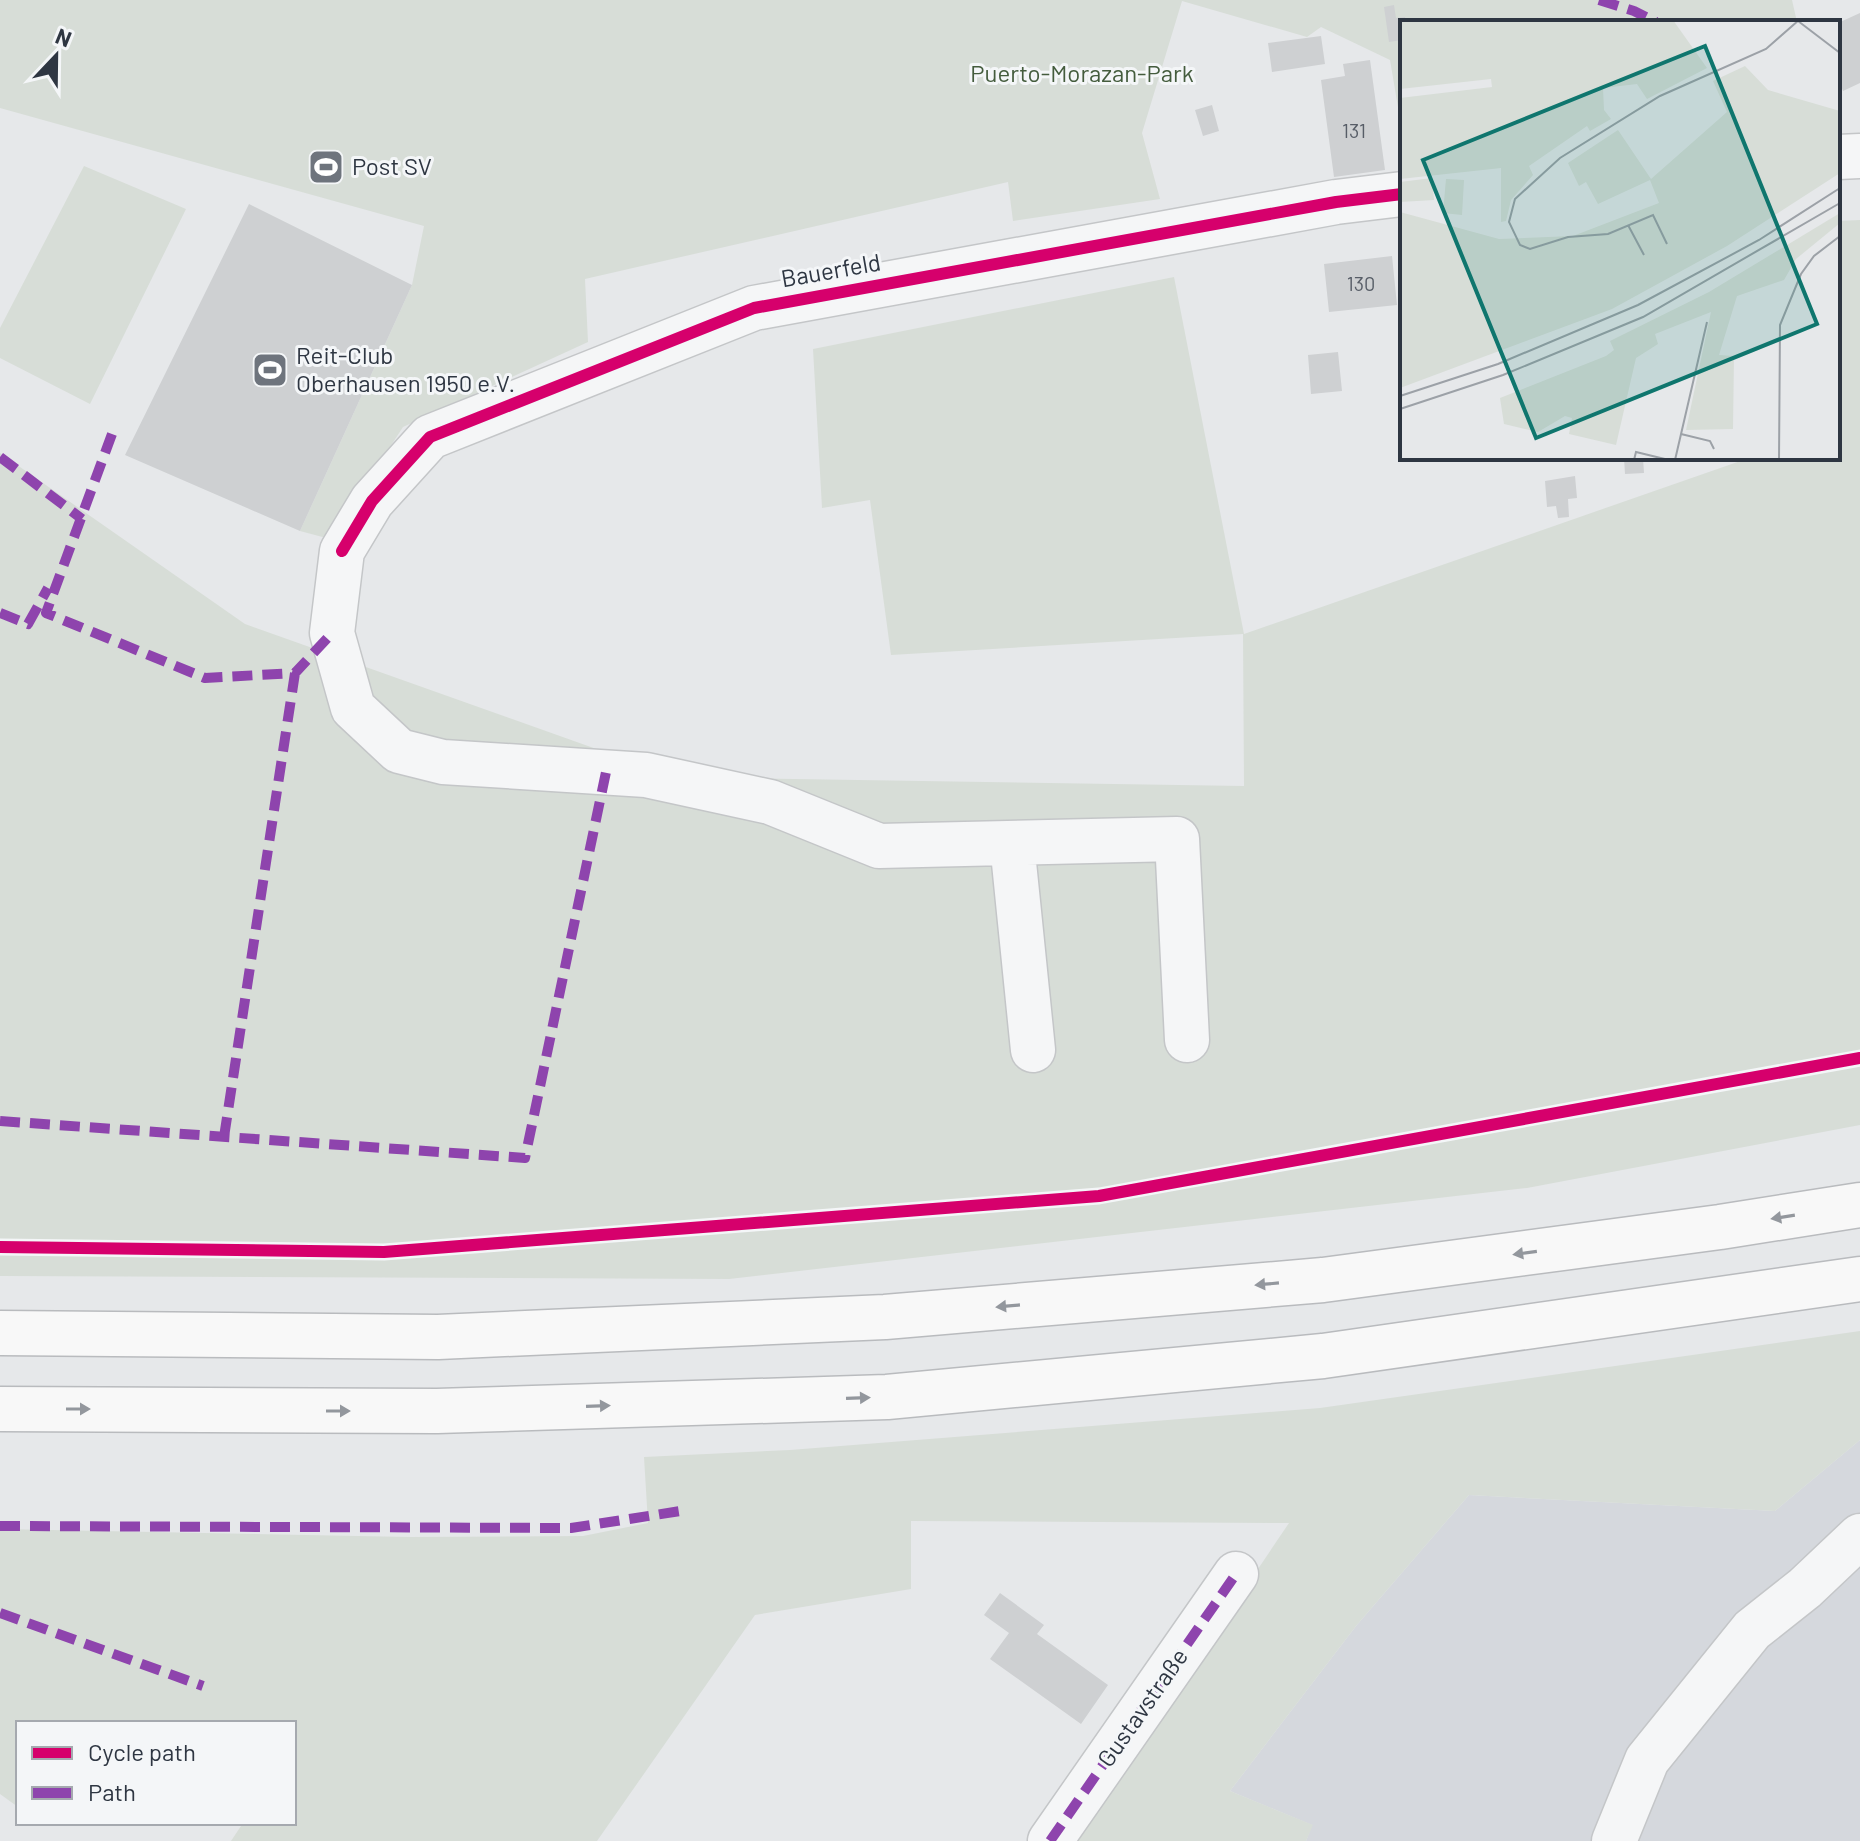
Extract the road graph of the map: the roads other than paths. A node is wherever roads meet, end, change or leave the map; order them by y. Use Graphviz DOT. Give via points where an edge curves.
graph roads {
  1 [pos="1860,156"];
  2 [pos="1840,157"];
  3 [pos="1400,194"];
  4 [pos="1012,843"];
  5 [pos="1187,1040"];
  6 [pos="1033,1050"];
  7 [pos="1860,1205"];
  8 [pos="1860,1279"];
  9 [pos="0,1333"];
  10 [pos="0,1409"];
  11 [pos="1860,1536"];
  12 [pos="1236,1574"];
  13 [pos="1050,1841"];
  14 [pos="1614,1841"];
  1 -- 2 [label="street"];
  3 -- 4 [label="street, Bauerfeld" via="754,308 430,437 372,501 342,551 332,633 353,708 399,751 443,762 646,775 770,802 879,846"];
  4 -- 5 [label="street" via="1177,839"];
  4 -- 6 [label="street"];
  7 -- 9 [label="highway, one-way" via="1323,1280 885,1317 438,1337"];
  10 -- 8 [label="highway, one-way" via="437,1411 887,1397 1323,1356"];
  11 -- 14 [label="street" via="1742,1642 1647,1760"];
  12 -- 13 [label="street, Gustavstraße"];
}
